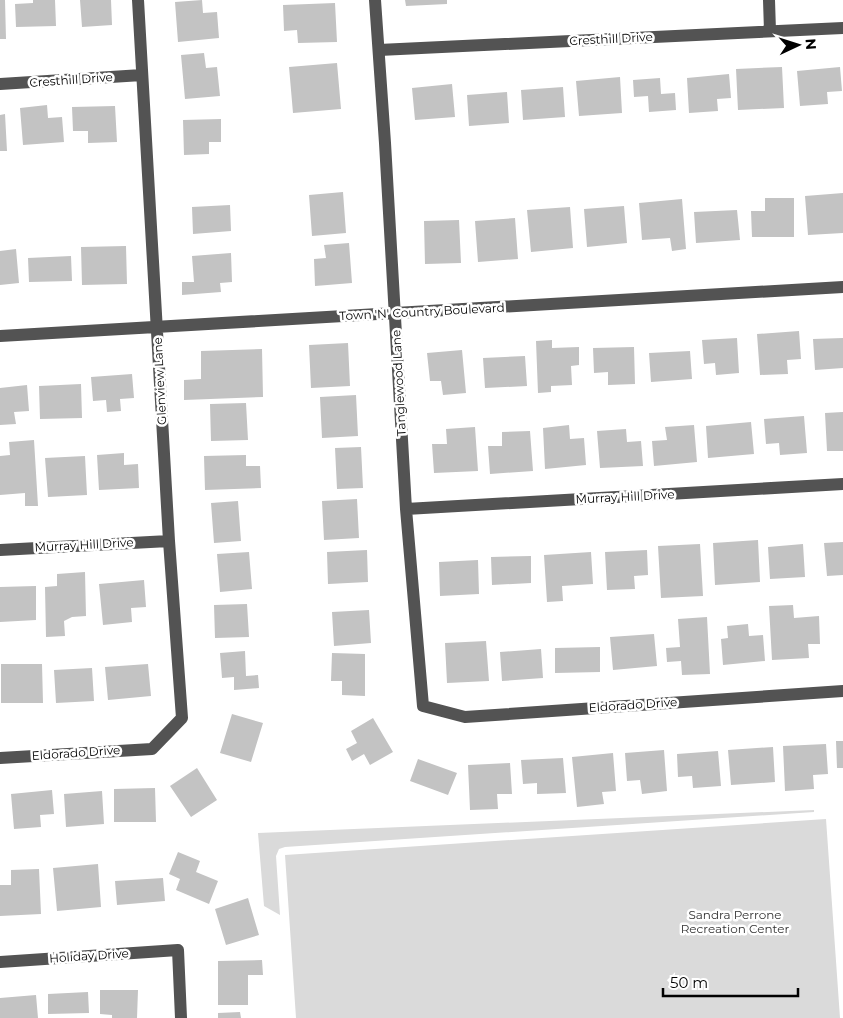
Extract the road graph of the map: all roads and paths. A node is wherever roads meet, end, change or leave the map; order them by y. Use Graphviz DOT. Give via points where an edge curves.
graph roads {
  1 [pos="138,0"];
  2 [pos="375,0"];
  3 [pos="769,0"];
  4 [pos="843,28"];
  5 [pos="770,31"];
  6 [pos="379,50"];
  7 [pos="142,75"];
  8 [pos="0,84"];
  9 [pos="843,287"];
  10 [pos="395,313"];
  11 [pos="157,327"];
  12 [pos="0,336"];
  13 [pos="843,484"];
  14 [pos="406,509"];
  15 [pos="169,541"];
  16 [pos="0,550"];
  17 [pos="843,691"];
  18 [pos="423,706"];
  19 [pos="152,749"];
  20 [pos="0,758"];
  21 [pos="0,962"];
  22 [pos="181,1018"];
  1 -- 7 [label="street, Glenview Lane"];
  2 -- 6 [label="street, Tanglewood Lane"];
  3 -- 5 [label="street"];
  4 -- 5 [label="street, Cresthill Drive"];
  5 -- 6 [label="street, Cresthill Drive"];
  6 -- 10 [label="street, Tanglewood Lane"];
  7 -- 8 [label="street, Cresthill Drive"];
  7 -- 11 [label="street, Glenview Lane"];
  9 -- 10 [label="street, Town 'N' Country Boulevard"];
  10 -- 11 [label="street, Town 'N' Country Boulevard"];
  10 -- 14 [label="street, Tanglewood Lane"];
  11 -- 12 [label="street, Town 'N' Country Boulevard"];
  11 -- 15 [label="street, Glenview Lane"];
  13 -- 14 [label="street, Murray Hill Drive"];
  14 -- 18 [label="street, Tanglewood Lane"];
  15 -- 16 [label="street, Murray Hill Drive"];
  15 -- 19 [label="street, Glenview Lane" via="182,718"];
  17 -- 18 [label="street, Eldorado Drive" via="465,717"];
  19 -- 20 [label="street, Eldorado Drive"];
  21 -- 22 [label="street, Holiday Drive" via="178,950"];
}
